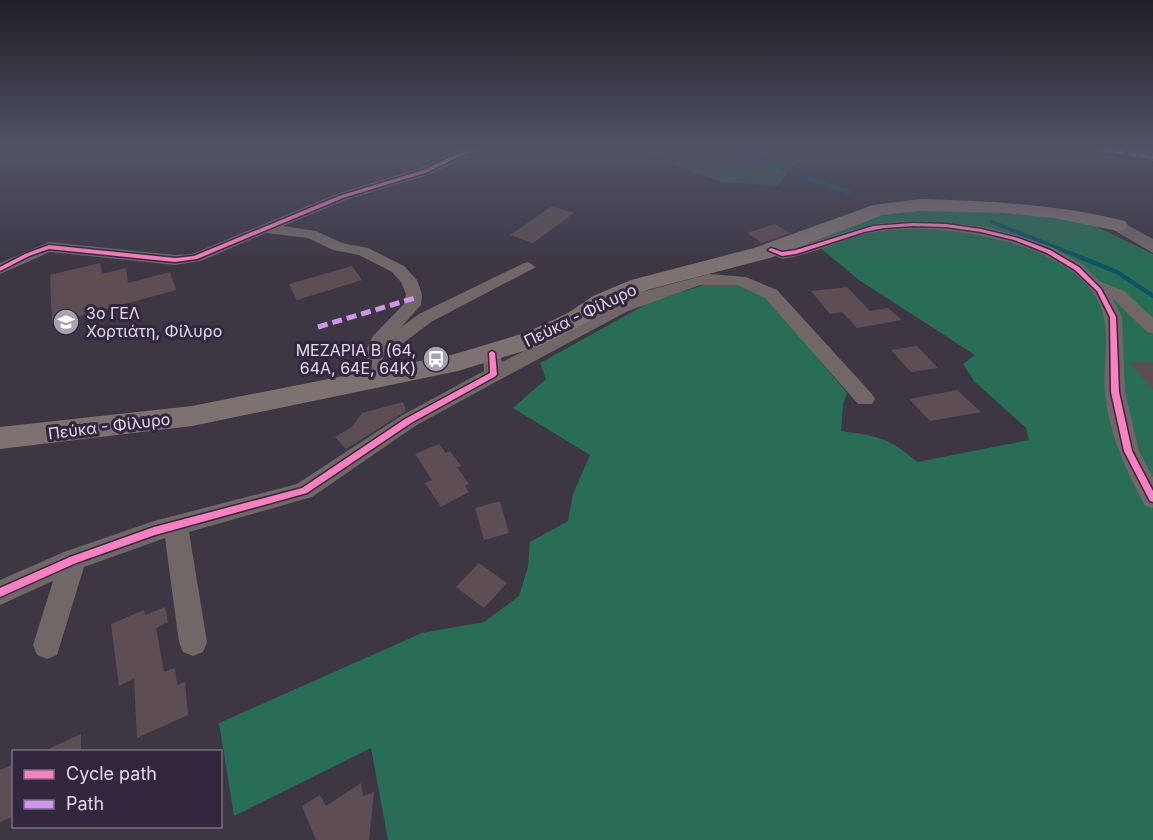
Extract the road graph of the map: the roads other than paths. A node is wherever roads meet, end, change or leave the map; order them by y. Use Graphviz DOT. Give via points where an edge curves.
graph roads {
  1 [pos="371,187"];
  2 [pos="1118,225"];
  3 [pos="264,229"];
  4 [pos="1153,237"];
  5 [pos="1153,247"];
  6 [pos="771,250"];
  7 [pos="528,267"];
  8 [pos="0,269"];
  9 [pos="1095,285"];
  10 [pos="1153,328"];
  11 [pos="493,364"];
  12 [pos="370,381"];
  13 [pos="865,399"];
  14 [pos="0,438"];
  15 [pos="1153,499"];
  16 [pos="176,525"];
  17 [pos="73,560"];
  18 [pos="0,593"];
  19 [pos="193,642"];
  20 [pos="47,645"];
  1 -- 3 [label="street"];
  2 -- 4 [label="street"];
  2 -- 5 [label="street"];
  2 -- 6 [label="main road, Πεύκα - Φίλυρο" via="1022,208 906,206 864,213"];
  3 -- 8 [label="street" via="195,258 175,260 49,247"];
  3 -- 12 [label="street" via="311,234 338,247 363,251 398,269 409,280 414,294 412,305 379,340 372,357"];
  6 -- 9 [label="street" via="782,254 796,252 886,226 958,227 1036,247"];
  6 -- 11 [label="main road, Πεύκα - Φίλυρο" via="639,285 602,301"];
  7 -- 12 [label="street" via="416,323 385,352"];
  9 -- 10 [label="street" via="1113,292"];
  9 -- 15 [label="street" via="1113,318 1115,392 1128,451"];
  11 -- 12 [label="main road, Πεύκα - Φίλυρο"];
  11 -- 13 [label="street" via="638,301 700,280 738,280 753,283 771,294"];
  11 -- 16 [label="street" via="304,491"];
  12 -- 14 [label="main road, Πεύκα - Φίλυρο" via="192,416"];
  16 -- 17 [label="street"];
  16 -- 19 [label="street"];
  17 -- 18 [label="street"];
  17 -- 20 [label="street"];
}
